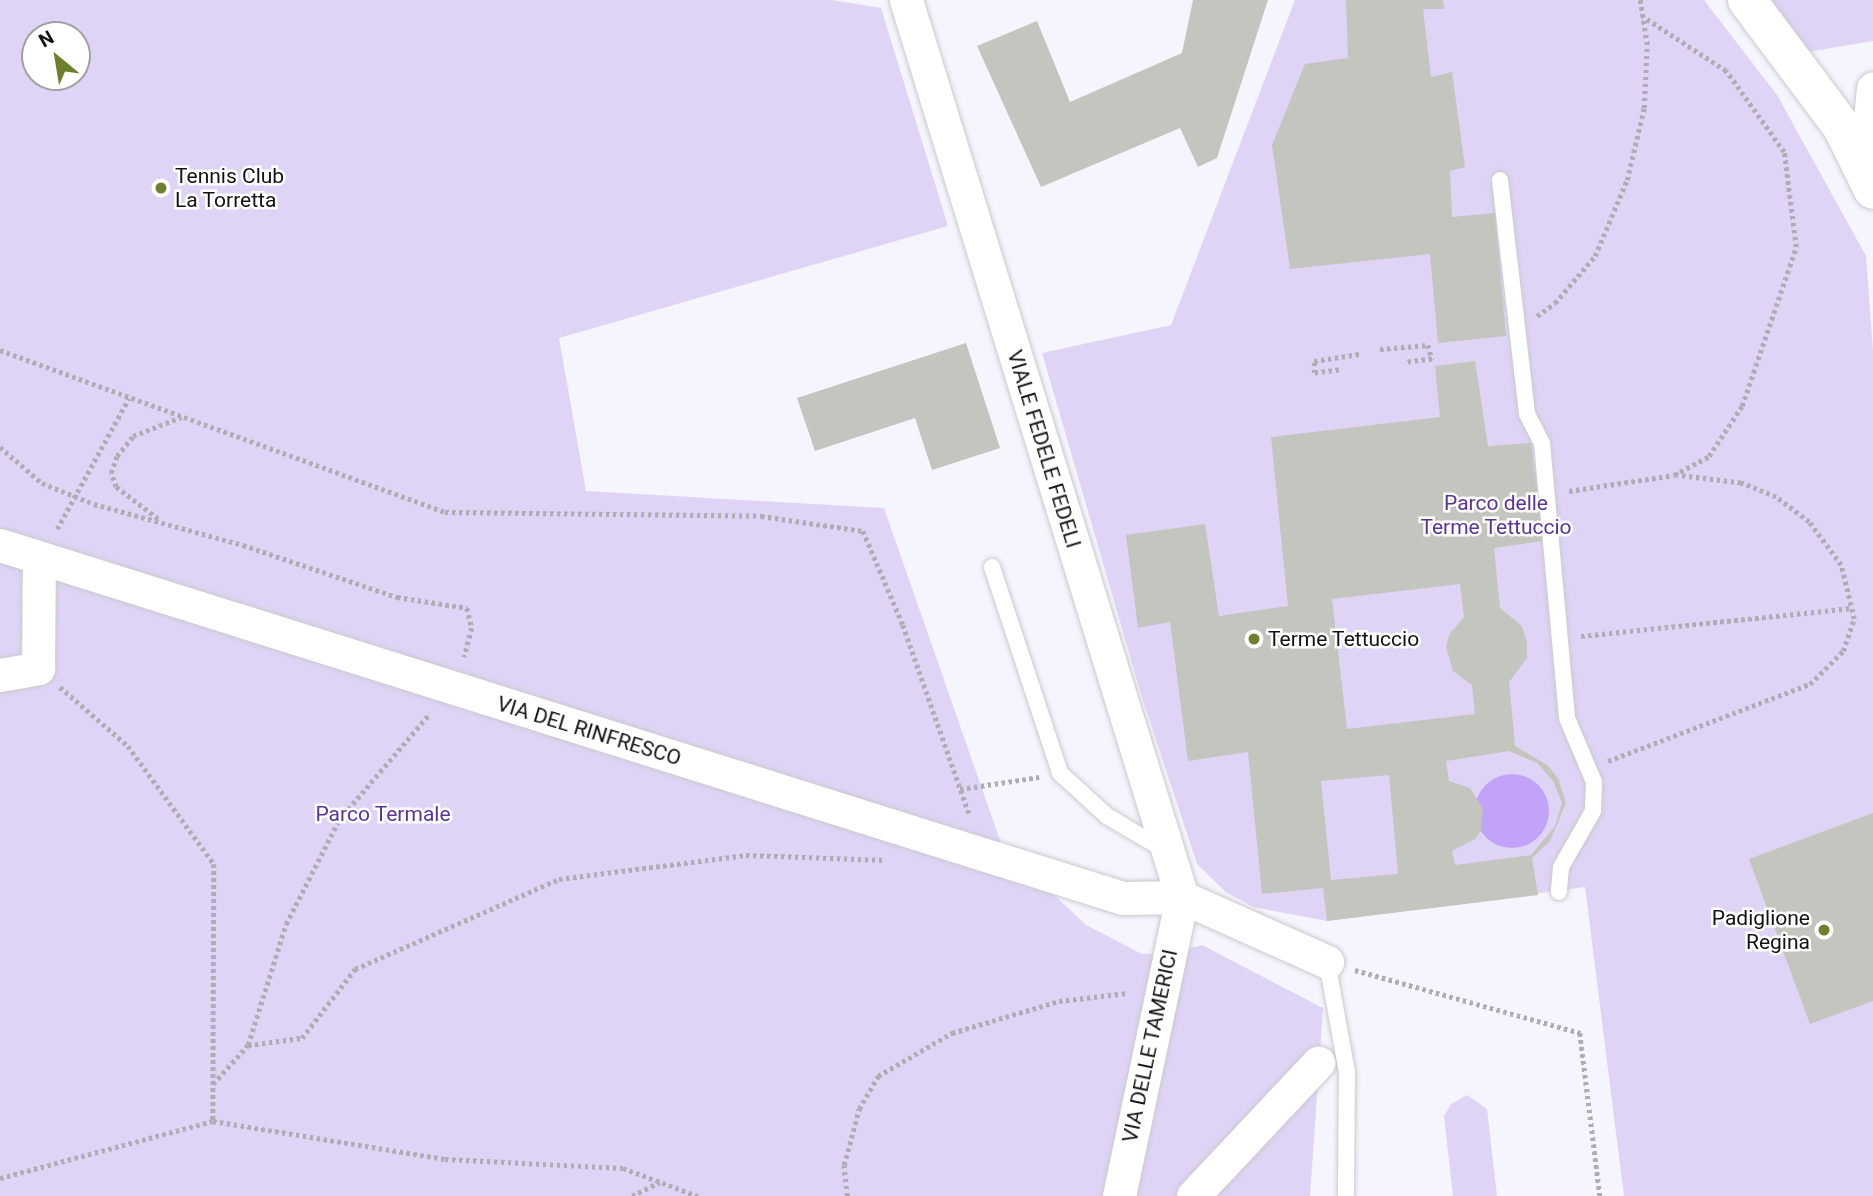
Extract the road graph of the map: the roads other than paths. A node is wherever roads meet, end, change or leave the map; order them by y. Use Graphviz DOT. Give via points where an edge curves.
graph roads {
  1 [pos="906,0"];
  2 [pos="1747,0"];
  3 [pos="1873,88"];
  4 [pos="1500,180"];
  5 [pos="1869,180"];
  6 [pos="0,545"];
  7 [pos="50,563"];
  8 [pos="992,567"];
  9 [pos="0,675"];
  10 [pos="1168,852"];
  11 [pos="1559,892"];
  12 [pos="1182,897"];
  13 [pos="1327,962"];
  14 [pos="1318,1063"];
  15 [pos="1119,1196"];
  16 [pos="1193,1196"];
  17 [pos="1346,1196"];
  1 -- 10 [label="street, VIALE FEDELE FEDELI"];
  2 -- 5 [label="main road" via="1842,127"];
  3 -- 5 [label="street"];
  4 -- 11 [label="lane" via="1527,414 1542,443 1567,718 1594,782 1593,811 1561,867"];
  6 -- 7 [label="street, VIA DEL RINFRESCO"];
  7 -- 9 [label="street" via="38,668"];
  7 -- 12 [label="street, VIA DEL RINFRESCO" via="1122,898"];
  8 -- 10 [label="lane" via="1060,773 1107,816"];
  10 -- 12 [label="street, VIALE FEDELE FEDELI"];
  12 -- 13 [label="street"];
  12 -- 15 [label="street, VIA DELLE TAMERICI"];
  13 -- 17 [label="lane" via="1347,1072"];
  14 -- 16 [label="street"];
}
